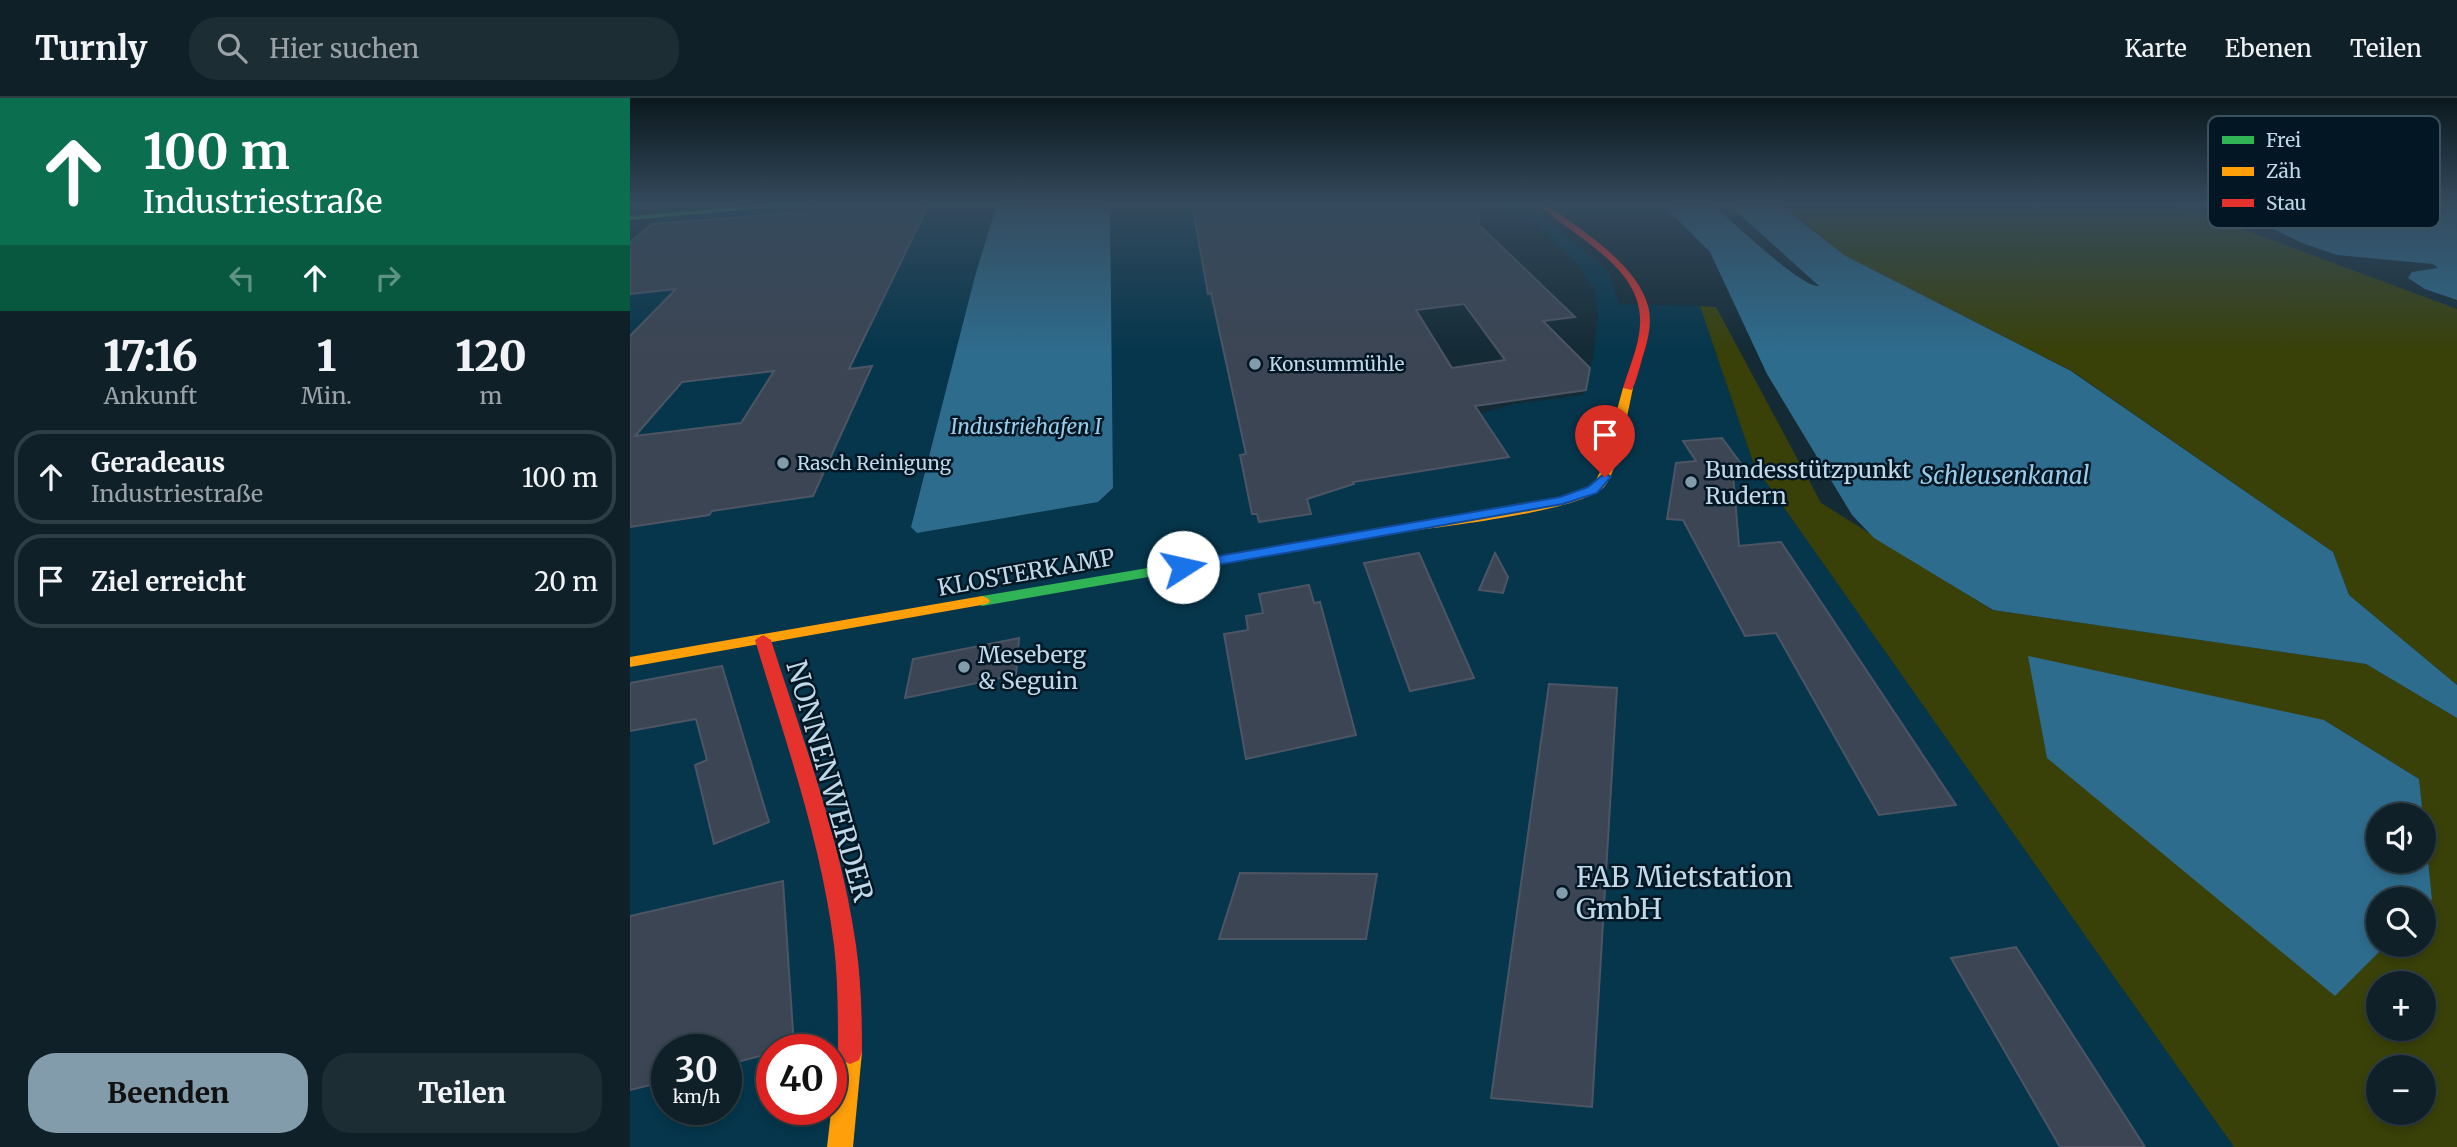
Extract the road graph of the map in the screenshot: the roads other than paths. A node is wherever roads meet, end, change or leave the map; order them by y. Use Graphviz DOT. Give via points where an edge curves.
graph roads {
  1 [pos="1604,253"];
  2 [pos="763,640"];
  3 [pos="630,663"];
  4 [pos="840,1147"];
  1 -- 2 [label="street, KLOSTERKAMP" via="1625,270 1640,292 1646,317 1605,477 1592,490 1554,502"];
  2 -- 3 [label="street, KLOSTERKAMP"];
  2 -- 4 [label="street, NONNENWERDER" via="830,860 848,956 848,1063"];
}
